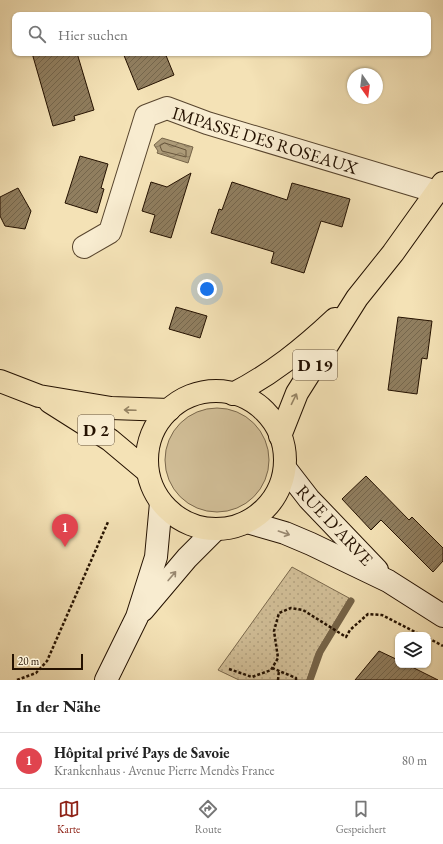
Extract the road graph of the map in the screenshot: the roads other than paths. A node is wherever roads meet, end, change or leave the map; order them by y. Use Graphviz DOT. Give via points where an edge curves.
graph roads {
  1 [pos="440,187"];
  2 [pos="84,247"];
  3 [pos="357,298"];
  4 [pos="0,381"];
  5 [pos="233,394"];
  6 [pos="39,396"];
  7 [pos="169,410"];
  8 [pos="280,436"];
  9 [pos="284,468"];
  10 [pos="147,471"];
  11 [pos="161,503"];
  12 [pos="247,522"];
  13 [pos="216,529"];
  14 [pos="388,581"];
  15 [pos="443,616"];
  16 [pos="138,617"];
  17 [pos="106,680"];
  1 -- 2 [label="main road, IMPASSE DES ROSEAUX" via="347,166 207,123 167,108 146,116 110,232"];
  1 -- 3 [label="main road, D 19"];
  3 -- 5 [label="main road, D 19" via="289,360"];
  8 -- 3 [label="main road, D 19, one-way" via="298,393"];
  4 -- 6 [label="main road, D 2"];
  5 -- 7 [label="main road" via="199,394"];
  5 -- 8 [label="main road" via="262,409 276,426"];
  7 -- 6 [label="main road, D 2, one-way" via="111,408"];
  6 -- 10 [label="main road, D 2" via="110,440"];
  7 -- 10 [label="main road" via="160,420 149,444"];
  8 -- 9 [label="main road" via="285,458"];
  9 -- 12 [label="main road" via="275,495 263,511"];
  9 -- 14 [label="main road, RUE D'ARVE" via="308,499"];
  10 -- 11 [label="main road"];
  11 -- 13 [label="main road" via="186,523"];
  11 -- 16 [label="main road" via="156,557"];
  12 -- 13 [label="main road" via="227,529"];
  12 -- 14 [label="main road, RUE D'ARVE, one-way" via="298,538"];
  16 -- 13 [label="main road, one-way" via="187,558"];
  14 -- 15 [label="main road, RUE D'ARVE"];
  16 -- 17 [label="main road"];
}
